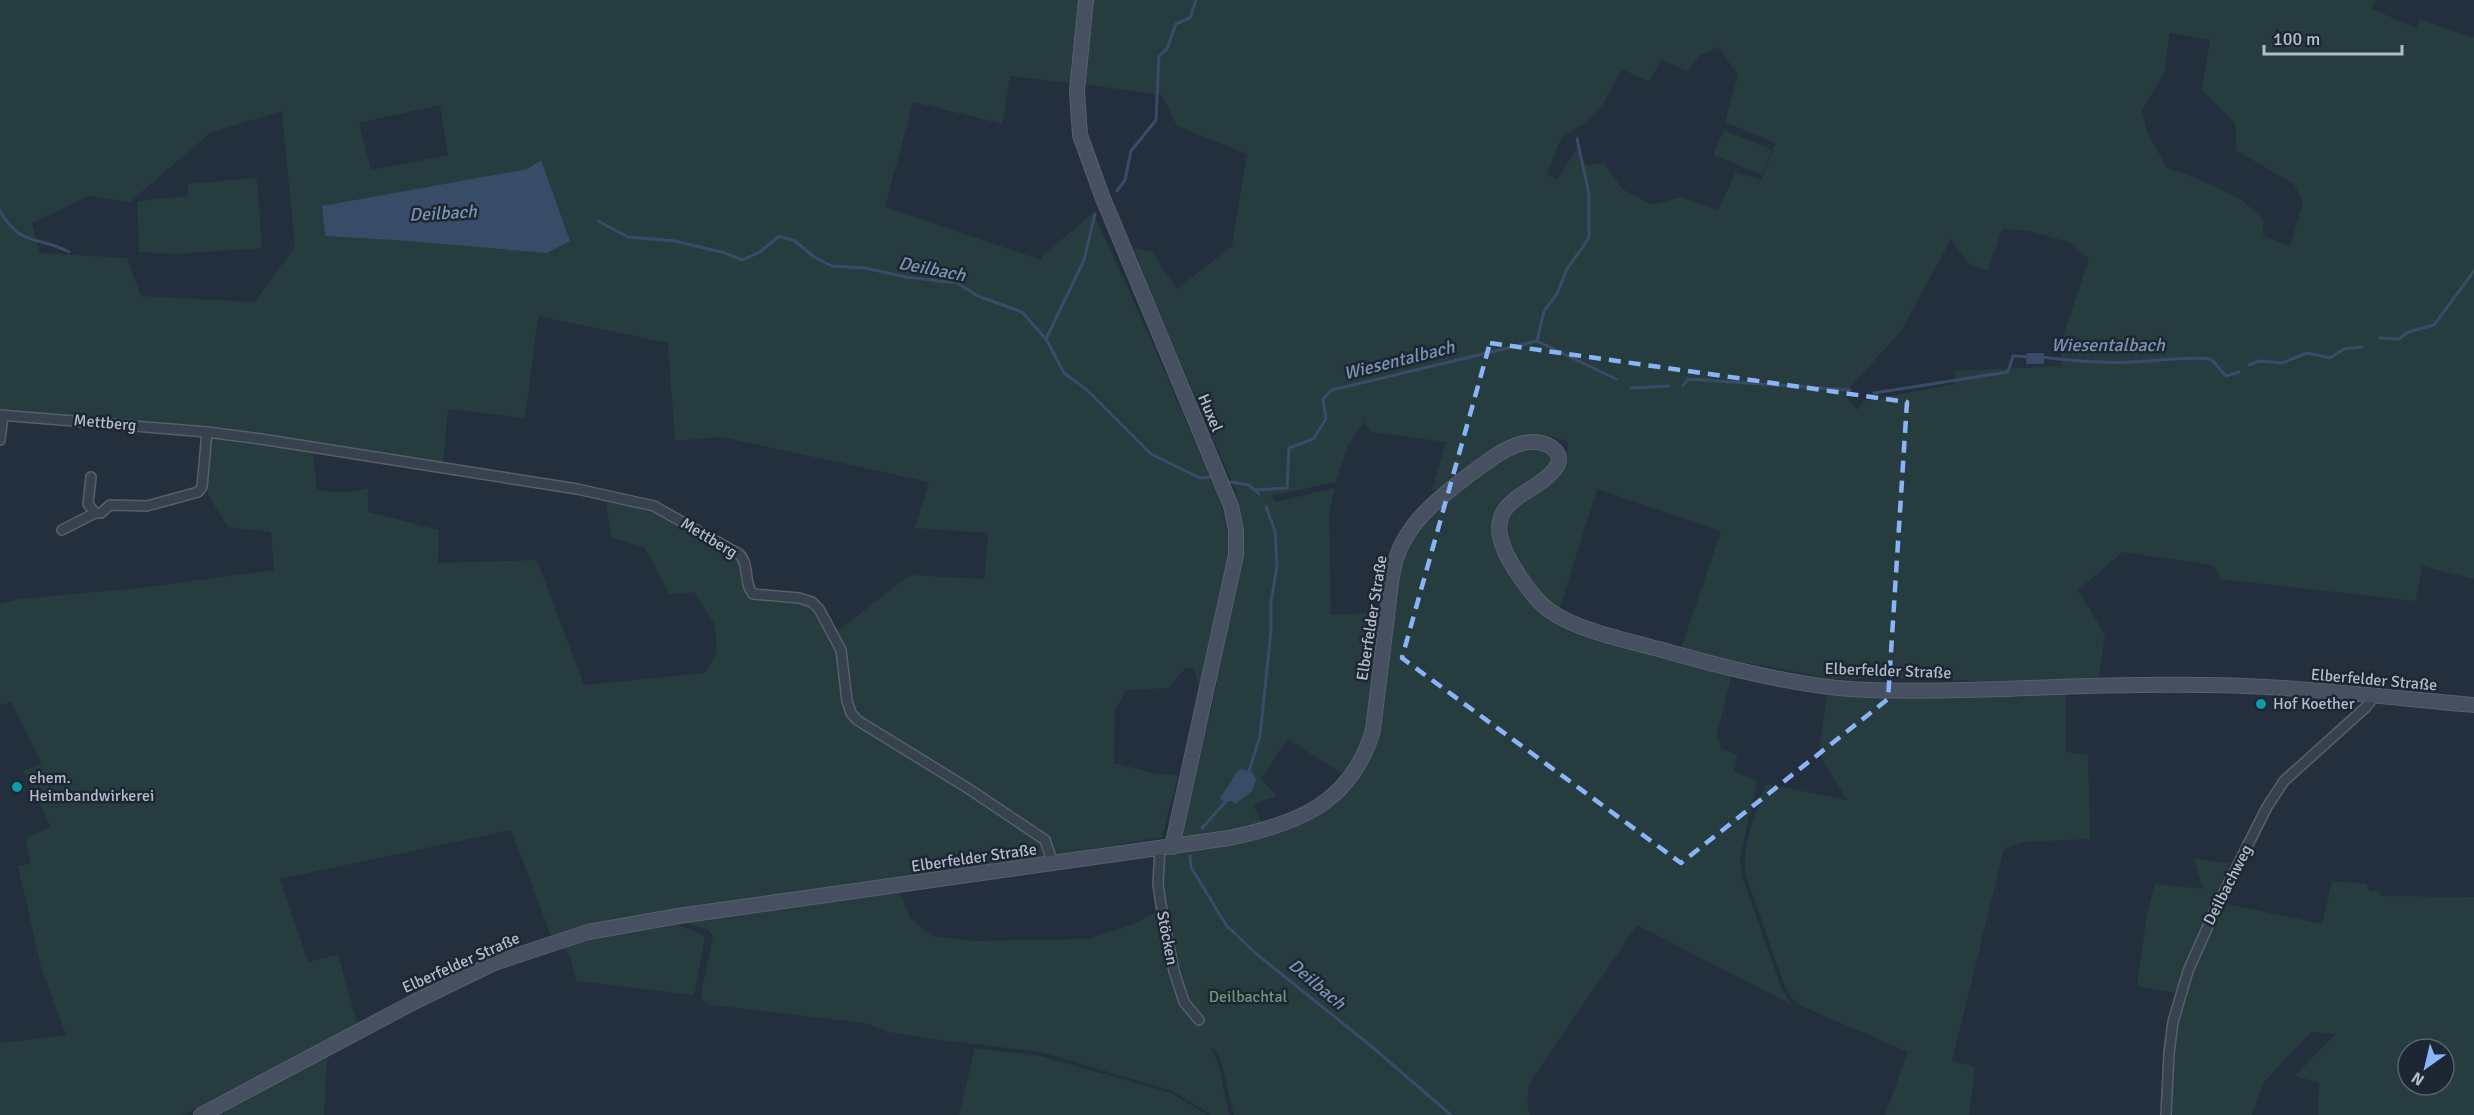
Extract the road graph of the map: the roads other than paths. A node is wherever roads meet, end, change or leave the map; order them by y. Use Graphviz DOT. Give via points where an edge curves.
graph roads {
  1 [pos="1086,0"];
  2 [pos="1,415"];
  3 [pos="207,432"];
  4 [pos="0,440"];
  5 [pos="91,477"];
  6 [pos="95,513"];
  7 [pos="62,530"];
  8 [pos="2374,696"];
  9 [pos="2474,705"];
  10 [pos="1166,848"];
  11 [pos="1053,864"];
  12 [pos="1198,1020"];
  13 [pos="201,1115"];
  14 [pos="2166,1115"];
  1 -- 10 [label="main road, Huxel" via="1077,91 1080,135 1101,196 1231,506 1236,530 1236,555"];
  2 -- 3 [label="street, Mettberg"];
  2 -- 4 [label="street, Mettberg"];
  3 -- 6 [label="street" via="202,487 198,492 147,506 110,505"];
  3 -- 11 [label="street, Mettberg" via="577,489 661,509 739,554 744,559 753,594 812,602 841,650 850,713 1045,840"];
  5 -- 6 [label="street" via="88,504"];
  6 -- 7 [label="street"];
  8 -- 9 [label="main road, Elberfelder Straße"];
  8 -- 10 [label="main road, Elberfelder Straße" via="2208,685 1962,690 1834,687 1762,675 1626,640 1552,612 1523,583 1504,551 1499,525 1502,515 1519,494 1558,466 1557,451 1550,445 1525,443 1501,453 1444,494 1420,517 1401,545 1392,577 1373,730 1367,752 1339,792 1286,824"];
  8 -- 14 [label="street, Deilbachweg" via="2284,781 2216,908 2188,971 2174,1022"];
  10 -- 11 [label="main road, Elberfelder Straße"];
  10 -- 12 [label="street, Stöcken" via="1158,884 1161,905 1174,971 1184,1002"];
  11 -- 13 [label="main road, Elberfelder Straße" via="588,932 494,963"];
}
